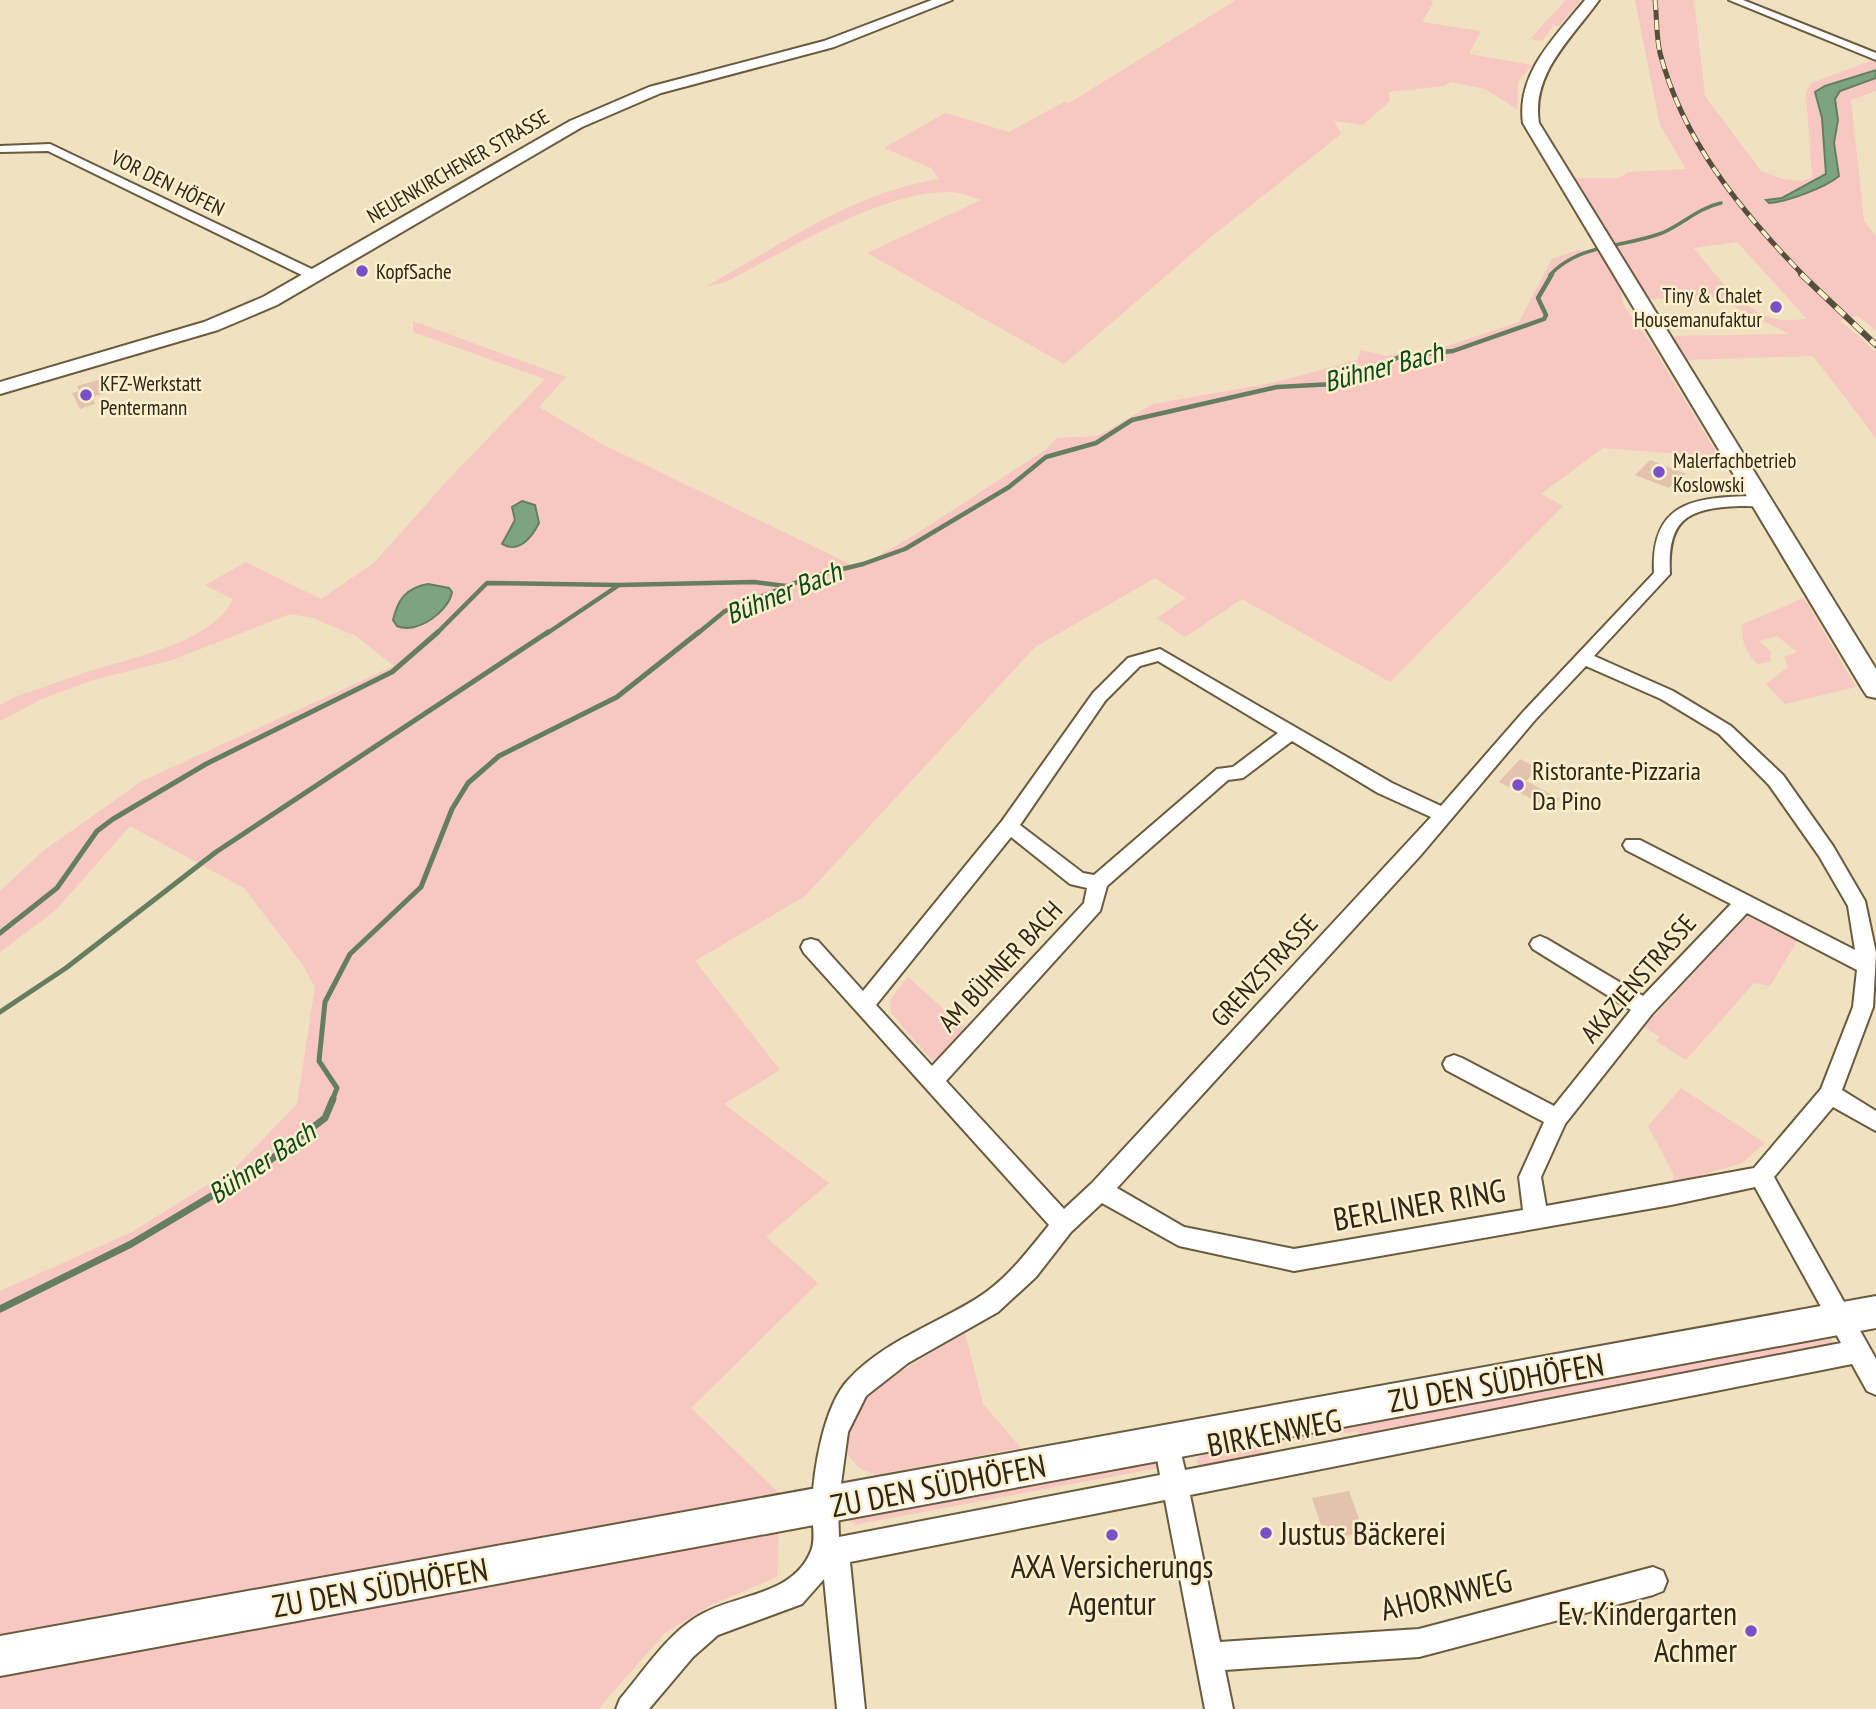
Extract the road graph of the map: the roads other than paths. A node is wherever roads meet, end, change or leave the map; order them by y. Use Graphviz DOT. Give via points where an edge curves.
graph roads {
  1 [pos="945,0"];
  2 [pos="1592,0"];
  3 [pos="1734,0"];
  4 [pos="1876,57"];
  5 [pos="0,149"];
  6 [pos="315,276"];
  7 [pos="0,387"];
  8 [pos="1762,501"];
  9 [pos="1583,658"];
  10 [pos="1876,690"];
  11 [pos="1293,732"];
  12 [pos="1443,815"];
  13 [pos="1009,826"];
  14 [pos="1633,845"];
  15 [pos="1098,883"];
  16 [pos="1743,904"];
  17 [pos="1540,944"];
  18 [pos="811,947"];
  19 [pos="1868,966"];
  20 [pos="864,1005"];
  21 [pos="1645,1008"];
  22 [pos="1870,1009"];
  23 [pos="1454,1064"];
  24 [pos="932,1081"];
  25 [pos="1830,1094"];
  26 [pos="1557,1118"];
  27 [pos="1876,1122"];
  28 [pos="1761,1176"];
  29 [pos="1100,1189"];
  30 [pos="1536,1217"];
  31 [pos="1063,1225"];
  32 [pos="1859,1316"];
  33 [pos="1859,1351"];
  34 [pos="1876,1383"];
  35 [pos="1167,1442"];
  36 [pos="1177,1485"];
  37 [pos="825,1506"];
  38 [pos="826,1553"];
  39 [pos="1653,1581"];
  40 [pos="0,1656"];
  41 [pos="1209,1657"];
  42 [pos="630,1709"];
  43 [pos="851,1709"];
  44 [pos="1219,1709"];
  1 -- 6 [label="street, NEUENKIRCHENER STRASSE" via="829,44 655,90 612,106"];
  2 -- 8 [label="street" via="1535,78 1527,106 1531,122"];
  3 -- 4 [label="street"];
  5 -- 6 [label="street, VOR DEN HÖFEN" via="50,147"];
  6 -- 7 [label="street, NEUENKIRCHENER STRASSE" via="211,326"];
  8 -- 9 [label="street, GRENZSTRASSE" via="1705,502 1680,514 1662,533 1662,574"];
  8 -- 10 [label="street"];
  9 -- 12 [label="street, GRENZSTRASSE"];
  9 -- 19 [label="street" via="1667,695 1726,730 1776,780 1858,906"];
  11 -- 12 [label="street" via="1385,788"];
  11 -- 13 [label="street" via="1160,655 1134,662 1099,698"];
  11 -- 15 [label="street, AM BÜHNER BACH" via="1237,773 1223,774"];
  12 -- 29 [label="street, GRENZSTRASSE"];
  13 -- 15 [label="street, AM BÜHNER BACH" via="1077,879"];
  13 -- 20 [label="street"];
  14 -- 16 [label="street"];
  15 -- 24 [label="street, AM BÜHNER BACH" via="1093,906"];
  16 -- 19 [label="street"];
  16 -- 21 [label="street, AKAZIENSTRASSE"];
  17 -- 21 [label="street"];
  18 -- 20 [label="street"];
  19 -- 22 [label="street"];
  20 -- 24 [label="street"];
  21 -- 26 [label="street, AKAZIENSTRASSE"];
  22 -- 25 [label="street"];
  23 -- 26 [label="street"];
  24 -- 31 [label="street"];
  25 -- 27 [label="street"];
  25 -- 28 [label="street"];
  26 -- 30 [label="street, AKAZIENSTRASSE" via="1530,1177"];
  28 -- 30 [label="street, BERLINER RING"];
  28 -- 32 [label="street"];
  29 -- 30 [label="street, BERLINER RING" via="1179,1236 1294,1260"];
  29 -- 31 [label="street, GRENZSTRASSE"];
  31 -- 37 [label="street, GRENZSTRASSE" via="1028,1269 989,1304 899,1355 857,1388 835,1430"];
  32 -- 33 [label="street"];
  32 -- 35 [label="street, ZU DEN SÜDHÖFEN"];
  33 -- 34 [label="street"];
  33 -- 36 [label="street, BIRKENWEG"];
  35 -- 36 [label="street"];
  35 -- 37 [label="street, ZU DEN SÜDHÖFEN"];
  36 -- 38 [label="street, BIRKENWEG"];
  36 -- 41 [label="street"];
  37 -- 38 [label="street, GRENZSTRASSE"];
  37 -- 40 [label="street, ZU DEN SÜDHÖFEN"];
  38 -- 42 [label="street" via="792,1594 709,1625 683,1647"];
  38 -- 43 [label="street" via="836,1560"];
  39 -- 41 [label="street, AHORNWEG" via="1419,1643"];
  41 -- 44 [label="street"];
}
